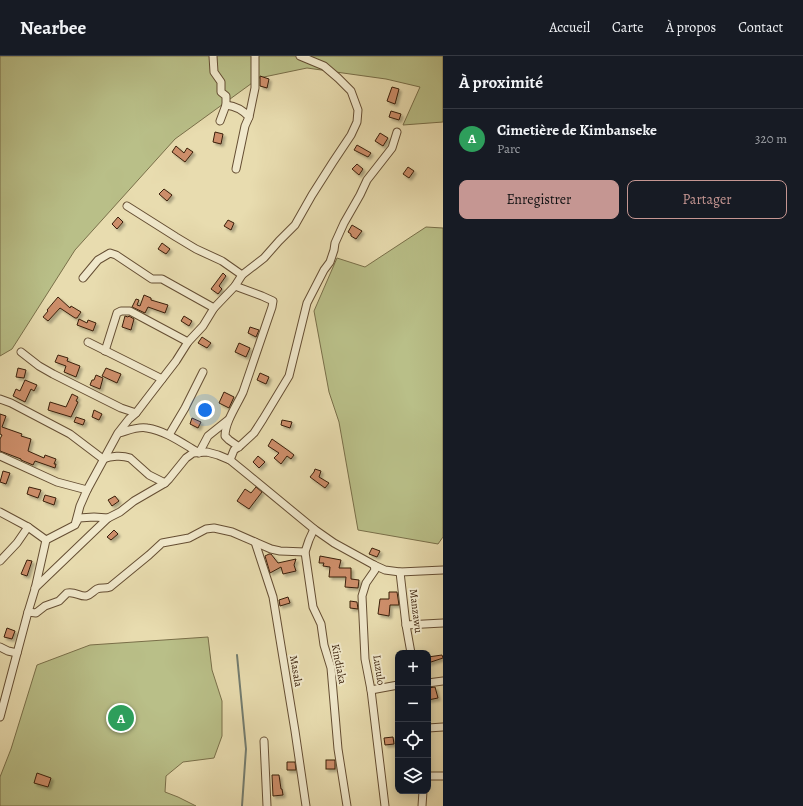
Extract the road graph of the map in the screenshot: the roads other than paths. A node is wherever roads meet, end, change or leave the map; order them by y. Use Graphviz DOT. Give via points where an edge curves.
graph roads {
  1 [pos="213,56"];
  2 [pos="255,56"];
  3 [pos="300,56"];
  4 [pos="226,105"];
  5 [pos="249,117"];
  6 [pos="220,121"];
  7 [pos="397,132"];
  8 [pos="236,169"];
  9 [pos="127,206"];
  10 [pos="242,275"];
  11 [pos="83,278"];
  12 [pos="235,286"];
  13 [pos="214,308"];
  14 [pos="88,342"];
  15 [pos="188,342"];
  16 [pos="105,351"];
  17 [pos="21,352"];
  18 [pos="203,372"];
  19 [pos="162,379"];
  20 [pos="0,399"];
  21 [pos="136,413"];
  22 [pos="228,420"];
  23 [pos="118,433"];
  24 [pos="168,435"];
  25 [pos="239,447"];
  26 [pos="199,453"];
  27 [pos="0,456"];
  28 [pos="103,459"];
  29 [pos="230,460"];
  30 [pos="165,483"];
  31 [pos="87,490"];
  32 [pos="0,512"];
  33 [pos="108,518"];
  34 [pos="75,525"];
  35 [pos="28,527"];
  36 [pos="314,529"];
  37 [pos="46,540"];
  38 [pos="255,542"];
  39 [pos="306,552"];
  40 [pos="0,561"];
  41 [pos="374,565"];
  42 [pos="443,570"];
  43 [pos="400,572"];
  44 [pos="35,589"];
  45 [pos="28,612"];
  46 [pos="443,623"];
  47 [pos="406,624"];
  48 [pos="0,647"];
  49 [pos="410,650"];
  50 [pos="17,653"];
  51 [pos="443,681"];
  52 [pos="431,683"];
  53 [pos="395,686"];
  54 [pos="371,690"];
  55 [pos="0,717"];
  56 [pos="443,727"];
  57 [pos="431,728"];
  58 [pos="264,741"];
  59 [pos="431,776"];
  60 [pos="443,776"];
  61 [pos="423,794"];
  62 [pos="267,806"];
  63 [pos="306,806"];
  64 [pos="347,806"];
  65 [pos="385,806"];
  66 [pos="422,806"];
  1 -- 4 [label="street" via="214,72 222,82 221,92 226,96"];
  2 -- 5 [label="street" via="255,88"];
  3 -- 10 [label="street" via="324,66 351,91 358,110 357,122 295,225 264,258"];
  4 -- 5 [label="street" via="235,106"];
  4 -- 6 [label="street"];
  5 -- 8 [label="street"];
  7 -- 25 [label="street" via="392,148 367,180 344,223 330,262 307,303 289,376 257,428"];
  9 -- 10 [label="street"];
  10 -- 12 [label="street"];
  11 -- 13 [label="street" via="98,260 110,253 152,279 162,278"];
  12 -- 13 [label="street"];
  12 -- 22 [label="street" via="273,301 243,392"];
  13 -- 15 [label="street" via="203,326"];
  14 -- 16 [label="street"];
  15 -- 16 [label="street" via="130,312 121,310 117,313"];
  15 -- 19 [label="street"];
  16 -- 19 [label="street"];
  17 -- 21 [label="street" via="53,374"];
  18 -- 24 [label="street"];
  19 -- 21 [label="street"];
  20 -- 28 [label="street" via="70,434"];
  21 -- 23 [label="street"];
  22 -- 25 [label="street" via="225,436"];
  22 -- 26 [label="street" via="208,436"];
  23 -- 24 [label="street" via="146,428"];
  23 -- 28 [label="street"];
  24 -- 26 [label="street"];
  25 -- 29 [label="street" via="234,450"];
  26 -- 29 [label="street" via="212,453"];
  26 -- 30 [label="street" via="193,453 186,458"];
  27 -- 31 [label="street" via="57,482"];
  28 -- 30 [label="street" via="111,456 130,458 145,473"];
  28 -- 31 [label="street"];
  29 -- 36 [label="street"];
  30 -- 33 [label="street"];
  31 -- 34 [label="street"];
  32 -- 35 [label="street"];
  33 -- 34 [label="street" via="79,518"];
  33 -- 44 [label="street"];
  34 -- 37 [label="street"];
  35 -- 37 [label="street"];
  35 -- 40 [label="street"];
  36 -- 39 [label="street, Kindiaka"];
  36 -- 41 [label="street"];
  37 -- 44 [label="street"];
  38 -- 39 [label="street" via="280,551"];
  38 -- 45 [label="street" via="222,529 206,529 189,538 162,543 107,589 100,588 87,596 67,593 59,601 36,613"];
  38 -- 63 [label="street, Masala" via="272,597"];
  39 -- 64 [label="street, Kindiaka" via="313,607 321,624 331,668 338,749"];
  41 -- 43 [label="street"];
  41 -- 54 [label="street, Luzulo" via="375,570 366,583 362,596 366,659"];
  42 -- 43 [label="street"];
  43 -- 47 [label="street, Manzawu"];
  44 -- 45 [label="street"];
  45 -- 50 [label="street"];
  46 -- 47 [label="street"];
  47 -- 49 [label="street, Manzawu"];
  48 -- 50 [label="street"];
  50 -- 55 [label="street"];
  51 -- 52 [label="street"];
  53 -- 54 [label="street"];
  54 -- 65 [label="street, Luzulo"];
  56 -- 57 [label="street"];
  58 -- 62 [label="street"];
  59 -- 60 [label="street"];
  61 -- 66 [label="street"];
}
